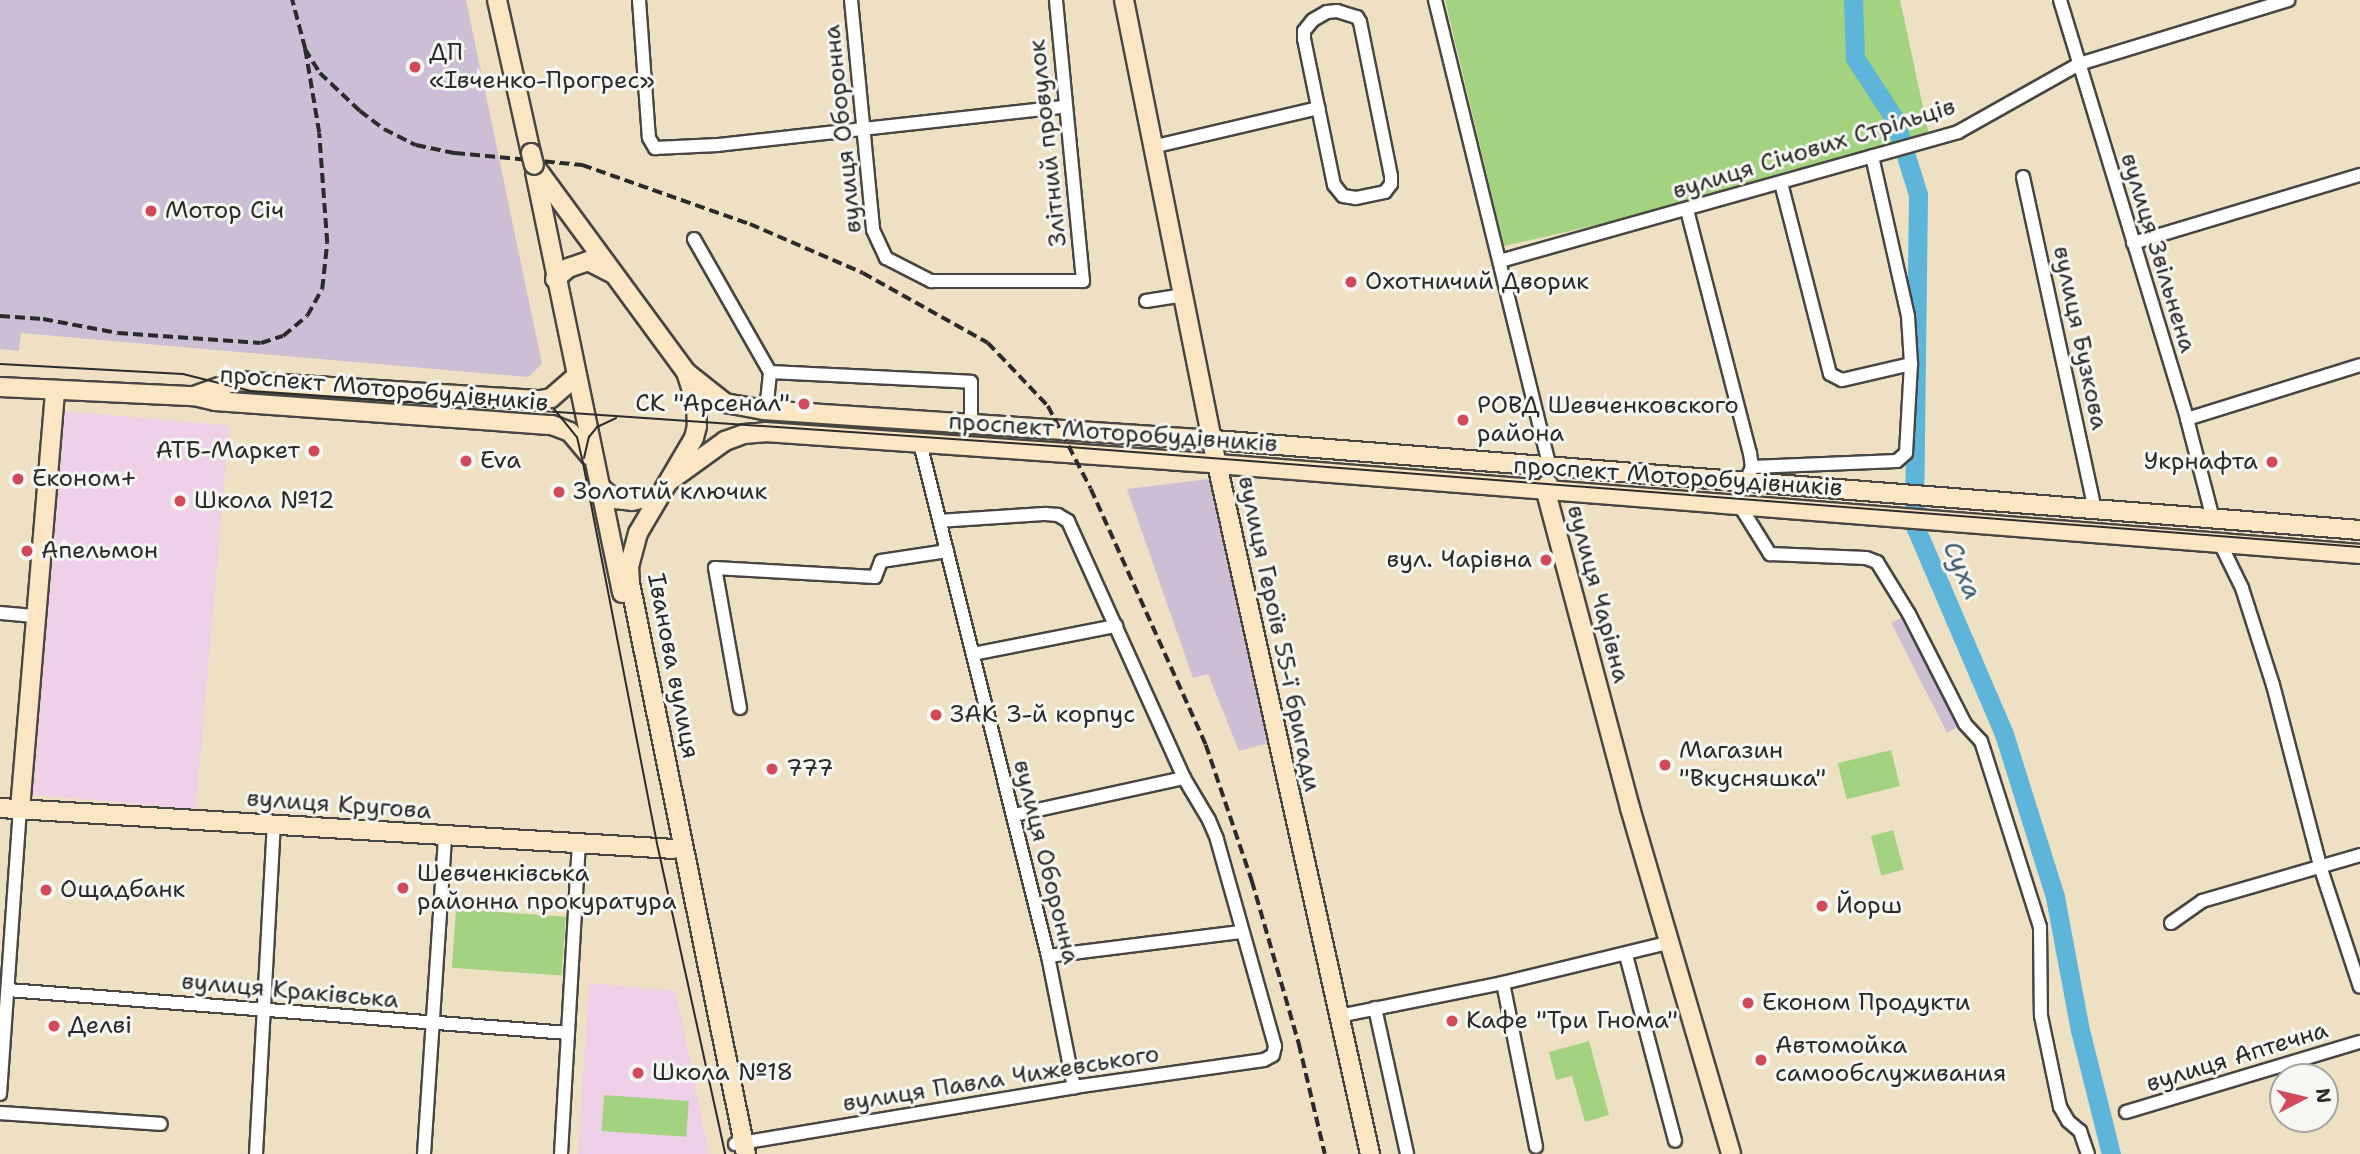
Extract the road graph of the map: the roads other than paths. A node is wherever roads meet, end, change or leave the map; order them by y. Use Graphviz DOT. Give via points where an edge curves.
graph roads {
  1 [pos="497,0"];
  2 [pos="639,0"];
  3 [pos="850,0"];
  4 [pos="1056,0"];
  5 [pos="1124,0"];
  6 [pos="1435,0"];
  7 [pos="2060,0"];
  8 [pos="2288,0"];
  9 [pos="1326,6"];
  10 [pos="2079,64"];
  11 [pos="1064,107"];
  12 [pos="1318,108"];
  13 [pos="862,128"];
  14 [pos="1152,147"];
  15 [pos="1872,156"];
  16 [pos="532,159"];
  17 [pos="2360,175"];
  18 [pos="2023,177"];
  19 [pos="1781,183"];
  20 [pos="1687,210"];
  21 [pos="694,239"];
  22 [pos="2133,243"];
  23 [pos="1500,261"];
  24 [pos="555,279"];
  25 [pos="620,279"];
  26 [pos="1083,281"];
  27 [pos="1183,295"];
  28 [pos="1146,301"];
  29 [pos="1911,364"];
  30 [pos="2360,366"];
  31 [pos="686,372"];
  32 [pos="770,372"];
  33 [pos="575,377"];
  34 [pos="257,382"];
  35 [pos="0,387"];
  36 [pos="55,390"];
  37 [pos="194,396"];
  38 [pos="257,404"];
  39 [pos="766,411"];
  40 [pos="2186,419"];
  41 [pos="971,425"];
  42 [pos="1214,440"];
  43 [pos="920,443"];
  44 [pos="1217,464"];
  45 [pos="595,465"];
  46 [pos="1550,467"];
  47 [pos="1749,474"];
  48 [pos="671,480"];
  49 [pos="600,487"];
  50 [pos="1546,492"];
  51 [pos="658,495"];
  52 [pos="1740,506"];
  53 [pos="2095,509"];
  54 [pos="2213,519"];
  55 [pos="940,521"];
  56 [pos="2360,530"];
  57 [pos="2220,543"];
  58 [pos="947,551"];
  59 [pos="2360,554"];
  60 [pos="0,613"];
  61 [pos="36,616"];
  62 [pos="1116,626"];
  63 [pos="973,654"];
  64 [pos="740,708"];
  65 [pos="1184,778"];
  66 [pos="0,808"];
  67 [pos="20,809"];
  68 [pos="1014,815"];
  69 [pos="274,825"];
  70 [pos="445,837"];
  71 [pos="579,844"];
  72 [pos="674,849"];
  73 [pos="2360,855"];
  74 [pos="2320,866"];
  75 [pos="2171,923"];
  76 [pos="1241,932"];
  77 [pos="1671,942"];
  78 [pos="1626,955"];
  79 [pos="1048,956"];
  80 [pos="1503,983"];
  81 [pos="2360,987"];
  82 [pos="8,990"];
  83 [pos="1376,1008"];
  84 [pos="264,1009"];
  85 [pos="1339,1016"];
  86 [pos="430,1023"];
  87 [pos="568,1033"];
  88 [pos="2360,1042"];
  89 [pos="1074,1087"];
  90 [pos="0,1094"];
  91 [pos="0,1112"];
  92 [pos="2126,1112"];
  93 [pos="161,1124"];
  94 [pos="1675,1141"];
  95 [pos="1535,1147"];
  96 [pos="740,1149"];
  97 [pos="256,1154"];
  98 [pos="424,1154"];
  99 [pos="562,1154"];
  100 [pos="1370,1154"];
  101 [pos="1407,1154"];
  102 [pos="1731,1154"];
  103 [pos="2088,1154"];
  1 -- 16 [label="main road, Іванова вулиця"];
  2 -- 13 [label="street" via="649,138 655,148"];
  3 -- 13 [label="street, вулиця Оборонна"];
  4 -- 11 [label="street, Злітний провулок"];
  5 -- 14 [label="main road, вулиця Героїв 55-ї бригади"];
  6 -- 23 [label="street, вулиця Чарівна"];
  7 -- 10 [label="street, вулиця Звільнена"];
  8 -- 10 [label="street, вулиця Січових Стрільців"];
  9 -- 12 [label="street" via="1304,31"];
  9 -- 12 [label="street" via="1360,22 1391,176 1389,189 1349,198 1338,192"];
  10 -- 15 [label="street, вулиця Січових Стрільців" via="1958,132"];
  10 -- 22 [label="street, вулиця Звільнена"];
  11 -- 13 [label="street"];
  11 -- 26 [label="street, Злітний провулок"];
  12 -- 14 [label="street"];
  13 -- 26 [label="street, вулиця Оборонна" via="873,230 886,258 931,281"];
  14 -- 27 [label="main road, вулиця Героїв 55-ї бригади"];
  15 -- 19 [label="street, вулиця Січових Стрільців"];
  15 -- 29 [label="street" via="1908,316"];
  16 -- 24 [label="main road, Іванова вулиця"];
  16 -- 25 [label="main road, Іванова вулиця"];
  17 -- 22 [label="street"];
  18 -- 53 [label="street, вулиця Бузкова"];
  19 -- 20 [label="street, вулиця Січових Стрільців"];
  19 -- 29 [label="street" via="1830,374 1842,380"];
  20 -- 23 [label="street, вулиця Січових Стрільців"];
  20 -- 47 [label="street"];
  21 -- 32 [label="street"];
  22 -- 40 [label="street, вулиця Звільнена"];
  23 -- 46 [label="street, вулиця Чарівна"];
  24 -- 25 [label="main road" via="588,261"];
  24 -- 33 [label="main road, Іванова вулиця"];
  25 -- 31 [label="main road, Іванова вулиця"];
  27 -- 28 [label="street"];
  27 -- 42 [label="main road, вулиця Героїв 55-ї бригади"];
  29 -- 47 [label="street" via="1903,458"];
  30 -- 40 [label="street"];
  31 -- 39 [label="main road, проспект Моторобудівників" via="725,403"];
  31 -- 48 [label="main road, Іванова вулиця" via="696,402 697,426 690,449"];
  32 -- 39 [label="street"];
  32 -- 41 [label="street" via="971,382"];
  33 -- 34 [label="main road, проспект Моторобудівників" via="551,398 540,400"];
  33 -- 45 [label="main road, Іванова вулиця"];
  34 -- 37 [label="main road, проспект Моторобудівників" via="227,383"];
  34 -- 38 [label="main road" via="251,394"];
  35 -- 36 [label="main road, проспект Моторобудівників"];
  36 -- 37 [label="main road, проспект Моторобудівників"];
  36 -- 61 [label="main road"];
  37 -- 38 [label="main road, проспект Моторобудівників"];
  38 -- 45 [label="main road, проспект Моторобудівників" via="552,425 577,437"];
  39 -- 41 [label="main road, проспект Моторобудівників"];
  40 -- 54 [label="street, вулиця Звільнена"];
  41 -- 42 [label="main road, проспект Моторобудівників"];
  42 -- 44 [label="main road, вулиця Героїв 55-ї бригади"];
  42 -- 46 [label="main road, проспект Моторобудівників"];
  43 -- 44 [label="main road, проспект Моторобудівників"];
  43 -- 48 [label="main road, проспект Моторобудівників" via="744,434 725,441"];
  43 -- 55 [label="street, вулиця Оборонна"];
  44 -- 50 [label="main road, проспект Моторобудівників"];
  44 -- 85 [label="main road, вулиця Героїв 55-ї бригади"];
  45 -- 49 [label="main road, Іванова вулиця"];
  46 -- 47 [label="main road, проспект Моторобудівників"];
  46 -- 50 [label="main road, вулиця Чарівна"];
  47 -- 53 [label="main road, проспект Моторобудівників" via="1875,492"];
  48 -- 51 [label="main road, Іванова вулиця"];
  49 -- 51 [label="main road" via="614,499 632,502"];
  49 -- 72 [label="main road, Іванова вулиця"];
  50 -- 52 [label="main road, проспект Моторобудівників"];
  50 -- 77 [label="main road, вулиця Чарівна" via="1630,808"];
  51 -- 96 [label="main road, Іванова вулиця" via="633,547 630,583"];
  52 -- 57 [label="main road, проспект Моторобудівників"];
  52 -- 103 [label="street" via="1770,554 1877,562 1965,724 1981,741 2040,927 2040,1016 2060,1107 2067,1121 2080,1131"];
  53 -- 54 [label="main road, проспект Моторобудівників"];
  54 -- 56 [label="main road, проспект Моторобудівників"];
  55 -- 58 [label="street, вулиця Оборонна"];
  55 -- 62 [label="street" via="1058,515 1068,522"];
  57 -- 59 [label="main road, проспект Моторобудівників"];
  57 -- 74 [label="street" via="2242,588 2273,685"];
  58 -- 63 [label="street, вулиця Оборонна"];
  58 -- 64 [label="street" via="881,561 875,578 715,568"];
  60 -- 61 [label="street"];
  61 -- 67 [label="main road"];
  62 -- 63 [label="street"];
  62 -- 65 [label="street"];
  63 -- 68 [label="street, вулиця Оборонна"];
  65 -- 68 [label="street"];
  65 -- 76 [label="street" via="1217,839"];
  66 -- 67 [label="main road, вулиця Кругова"];
  67 -- 69 [label="main road, вулиця Кругова"];
  67 -- 82 [label="street"];
  68 -- 79 [label="street, вулиця Оборонна"];
  69 -- 70 [label="main road, вулиця Кругова"];
  69 -- 84 [label="street"];
  70 -- 71 [label="main road, вулиця Кругова"];
  70 -- 86 [label="street"];
  71 -- 72 [label="main road, вулиця Кругова"];
  71 -- 87 [label="street"];
  72 -- 96 [label="main road, Іванова вулиця"];
  73 -- 74 [label="street"];
  74 -- 75 [label="street" via="2202,901"];
  74 -- 81 [label="street"];
  76 -- 79 [label="street"];
  76 -- 89 [label="street, вулиця Павла Чижевського" via="1275,1045 1273,1055 1264,1060"];
  77 -- 78 [label="street"];
  77 -- 102 [label="main road, вулиця Чарівна"];
  78 -- 80 [label="street"];
  78 -- 94 [label="street"];
  79 -- 89 [label="street, вулиця Оборонна"];
  80 -- 83 [label="street"];
  80 -- 95 [label="street"];
  82 -- 84 [label="street, вулиця Краківська"];
  82 -- 90 [label="street"];
  83 -- 85 [label="street"];
  83 -- 101 [label="street"];
  84 -- 86 [label="street, вулиця Краківська"];
  84 -- 97 [label="street"];
  85 -- 100 [label="main road, вулиця Героїв 55-ї бригади"];
  86 -- 87 [label="street, вулиця Краківська"];
  86 -- 98 [label="street"];
  87 -- 99 [label="street"];
  88 -- 92 [label="street, вулиця Аптечна"];
  89 -- 96 [label="street, вулиця Павла Чижевського"];
  91 -- 93 [label="street"];
}
